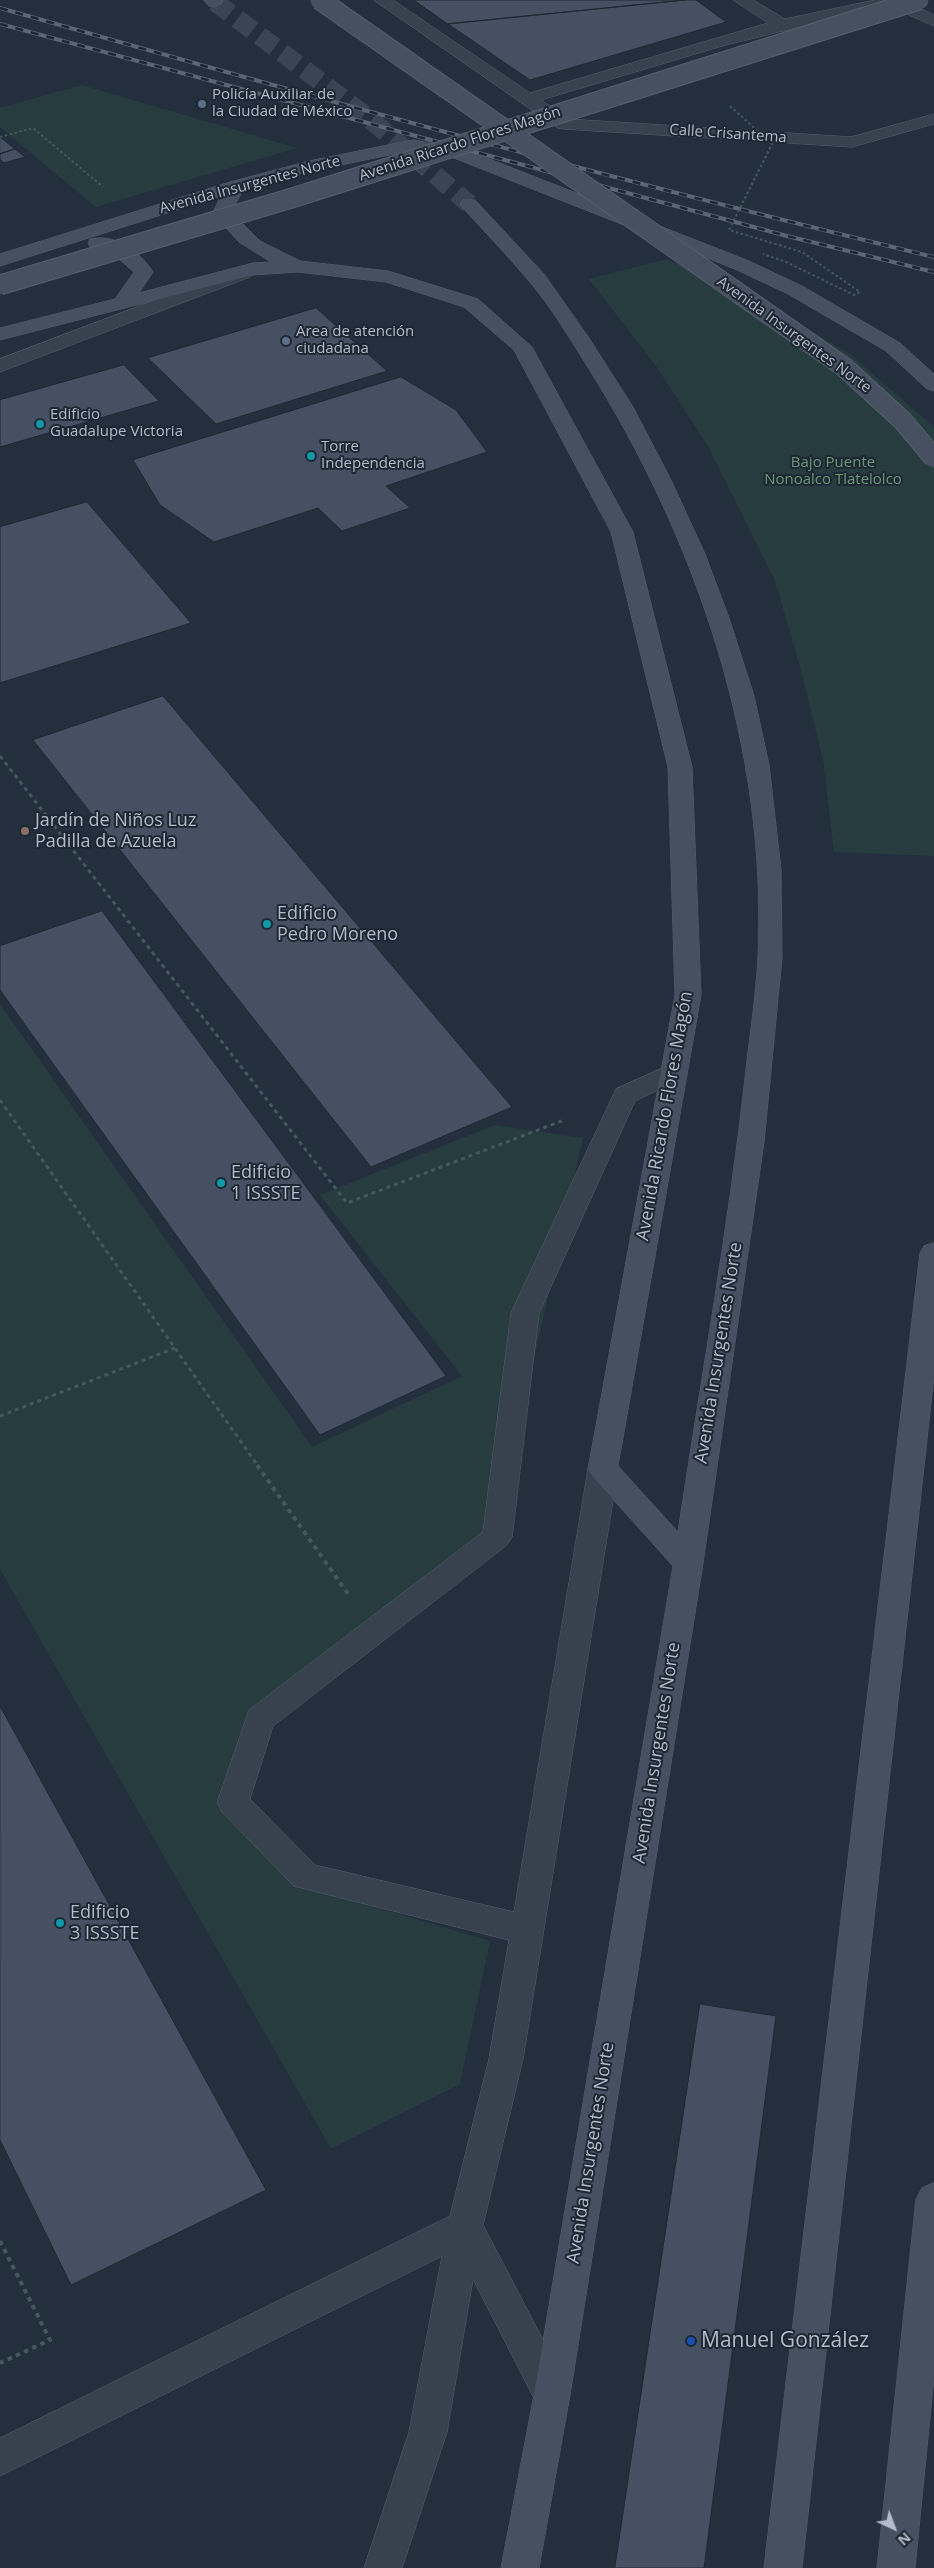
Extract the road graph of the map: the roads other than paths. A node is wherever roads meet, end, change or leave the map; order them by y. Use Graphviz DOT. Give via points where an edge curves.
graph roads {
  1 [pos="320,0"];
  2 [pos="382,0"];
  3 [pos="741,0"];
  4 [pos="919,0"];
  5 [pos="897,1"];
  6 [pos="868,3"];
  7 [pos="933,19"];
  8 [pos="782,24"];
  9 [pos="527,99"];
  10 [pos="934,119"];
  11 [pos="236,186"];
  12 [pos="469,204"];
  13 [pos="58,242"];
  14 [pos="0,260"];
  15 [pos="298,266"];
  16 [pos="254,269"];
  17 [pos="0,285"];
  18 [pos="123,301"];
  19 [pos="0,334"];
  20 [pos="0,366"];
  21 [pos="934,385"];
  22 [pos="934,458"];
  23 [pos="674,1072"];
  24 [pos="934,1253"];
  25 [pos="603,1469"];
  26 [pos="688,1563"];
  27 [pos="528,1930"];
  28 [pos="934,2199"];
  29 [pos="465,2226"];
  30 [pos="552,2395"];
  31 [pos="0,2458"];
  32 [pos="383,2568"];
  33 [pos="520,2568"];
  34 [pos="783,2568"];
  35 [pos="896,2568"];
  1 -- 22 [label="main road, Avenida Insurgentes Norte, bridge" via="844,368 916,434"];
  2 -- 9 [label="street"];
  3 -- 8 [label="street"];
  4 -- 17 [label="main road, Avenida Ricardo Flores Magón, bridge" via="292,198"];
  5 -- 6 [label="street, Avenida Ricardo Flores Magón"];
  5 -- 7 [label="street"];
  6 -- 8 [label="street, Avenida Ricardo Flores Magón"];
  8 -- 9 [label="street, Avenida Ricardo Flores Magón"];
  9 -- 10 [label="street, Calle Crisantema" via="564,124 852,142"];
  11 -- 13 [label="main road, Avenida Insurgentes Norte"];
  11 -- 15 [label="main road" via="222,212 238,233 264,253"];
  11 -- 21 [label="main road, Avenida Insurgentes Norte" via="309,166 414,145 458,153 742,265 795,290 893,347"];
  12 -- 26 [label="main road, Avenida Insurgentes Norte" via="537,278 582,342 623,407 661,480 718,618 743,696 757,765 768,869 770,958 751,1142"];
  13 -- 14 [label="main road, Avenida Insurgentes Norte"];
  13 -- 18 [label="main road" via="107,243 132,256 144,272"];
  15 -- 16 [label="main road, Avenida Ricardo Flores Magón"];
  15 -- 23 [label="main road, Avenida Ricardo Flores Magón" via="388,277 471,303 522,347 622,532 680,767 688,995"];
  16 -- 18 [label="main road, Avenida Ricardo Flores Magón"];
  16 -- 20 [label="street"];
  18 -- 19 [label="main road, Avenida Ricardo Flores Magón"];
  23 -- 25 [label="main road, Avenida Ricardo Flores Magón"];
  23 -- 27 [label="street" via="625,1095 525,1313 497,1536 260,1719 233,1803 305,1876"];
  24 -- 34 [label="main road"];
  25 -- 26 [label="main road"];
  25 -- 27 [label="street"];
  26 -- 30 [label="main road, Avenida Insurgentes Norte"];
  27 -- 29 [label="street" via="506,2059"];
  28 -- 35 [label="main road"];
  29 -- 30 [label="street"];
  29 -- 31 [label="street"];
  29 -- 32 [label="street" via="428,2432"];
  30 -- 33 [label="main road, Avenida Insurgentes Norte"];
}
